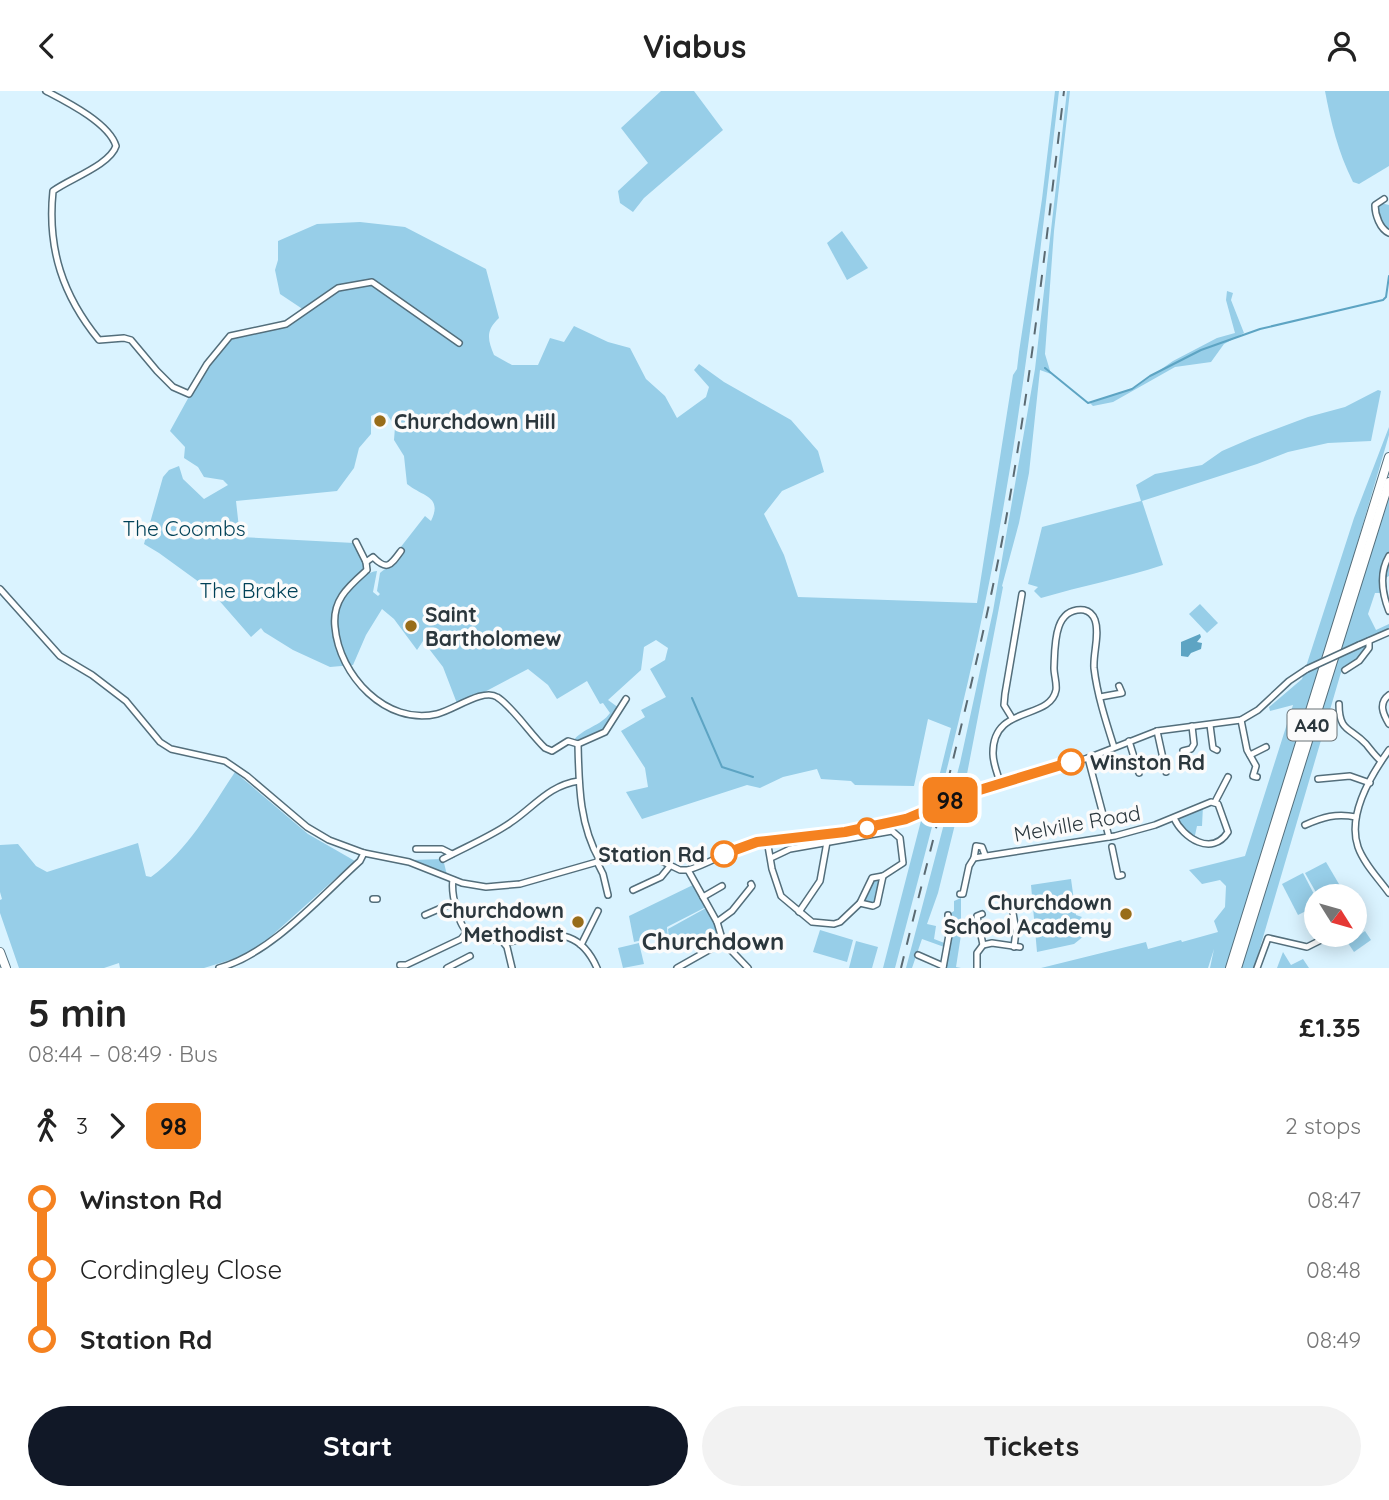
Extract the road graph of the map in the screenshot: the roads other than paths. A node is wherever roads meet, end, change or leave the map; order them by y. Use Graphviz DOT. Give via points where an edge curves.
graph roads {
  1 [pos="46,91"];
  2 [pos="1384,199"];
  3 [pos="1389,233"];
  4 [pos="459,343"];
  5 [pos="1389,457"];
  6 [pos="1389,482"];
  7 [pos="356,542"];
  8 [pos="401,551"];
  9 [pos="1389,556"];
  10 [pos="366,562"];
  11 [pos="377,563"];
  12 [pos="367,570"];
  13 [pos="0,589"];
  14 [pos="1022,594"];
  15 [pos="1389,611"];
  16 [pos="1389,632"];
  17 [pos="1369,641"];
  18 [pos="1345,670"];
  19 [pos="1121,692"];
  20 [pos="1389,695"];
  21 [pos="1100,697"];
  22 [pos="626,699"];
  23 [pos="1339,704"];
  24 [pos="1012,718"];
  25 [pos="1241,720"];
  26 [pos="1389,724"];
  27 [pos="1210,725"];
  28 [pos="1192,726"];
  29 [pos="1157,731"];
  30 [pos="1129,741"];
  31 [pos="578,744"];
  32 [pos="1114,747"];
  33 [pos="1266,747"];
  34 [pos="1213,750"];
  35 [pos="1389,750"];
  36 [pos="1182,751"];
  37 [pos="1250,755"];
  38 [pos="1088,758"];
  39 [pos="1381,761"];
  40 [pos="1166,772"];
  41 [pos="1139,773"];
  42 [pos="1253,776"];
  43 [pos="1228,777"];
  44 [pos="1318,779"];
  45 [pos="579,781"];
  46 [pos="1370,783"];
  47 [pos="1001,785"];
  48 [pos="1216,801"];
  49 [pos="1174,817"];
  50 [pos="1356,817"];
  51 [pos="1305,825"];
  52 [pos="1110,837"];
  53 [pos="767,840"];
  54 [pos="828,842"];
  55 [pos="416,849"];
  56 [pos="364,853"];
  57 [pos="452,854"];
  58 [pos="985,855"];
  59 [pos="771,858"];
  60 [pos="974,858"];
  61 [pos="443,859"];
  62 [pos="600,861"];
  63 [pos="670,866"];
  64 [pos="688,870"];
  65 [pos="1118,876"];
  66 [pos="883,877"];
  67 [pos="453,880"];
  68 [pos="719,886"];
  69 [pos="753,886"];
  70 [pos="633,890"];
  71 [pos="1389,893"];
  72 [pos="960,894"];
  73 [pos="607,895"];
  74 [pos="703,897"];
  75 [pos="1011,901"];
  76 [pos="455,902"];
  77 [pos="860,903"];
  78 [pos="598,911"];
  79 [pos="799,912"];
  80 [pos="425,915"];
  81 [pos="948,915"];
  82 [pos="977,916"];
  83 [pos="717,922"];
  84 [pos="467,932"];
  85 [pos="723,942"];
  86 [pos="506,944"];
  87 [pos="581,945"];
  88 [pos="983,945"];
  89 [pos="1304,946"];
  90 [pos="0,952"];
  91 [pos="468,955"];
  92 [pos="918,955"];
  93 [pos="403,965"];
  94 [pos="681,967"];
  95 [pos="943,967"];
  96 [pos="6,968"];
  97 [pos="219,968"];
  98 [pos="447,968"];
  99 [pos="513,968"];
  100 [pos="597,968"];
  101 [pos="748,968"];
  102 [pos="977,968"];
  103 [pos="1230,968"];
  104 [pos="1237,968"];
  105 [pos="1257,968"];
  1 -- 4 [label="street" via="75,106 111,136 116,146 113,154 52,194 54,253 69,295 99,341 131,340 173,387 189,394 230,336 286,324 338,288 372,282"];
  2 -- 3 [label="street" via="1375,210 1381,228"];
  5 -- 103 [label="highway, A40"];
  6 -- 104 [label="highway, A40"];
  7 -- 10 [label="street"];
  8 -- 11 [label="street" via="391,564"];
  9 -- 15 [label="street" via="1383,593"];
  10 -- 11 [label="street" via="373,557"];
  10 -- 12 [label="street"];
  11 -- 12 [label="street"];
  12 -- 31 [label="street" via="334,612 344,662 368,694 413,715 436,714 484,694 497,697 545,748 552,751 568,741"];
  13 -- 56 [label="street" via="60,656 126,701 160,743 225,761 317,834"];
  14 -- 24 [label="street" via="1004,705"];
  16 -- 17 [label="street"];
  17 -- 18 [label="street" via="1359,661"];
  17 -- 25 [label="street, bridge" via="1307,669"];
  19 -- 21 [label="street"];
  20 -- 26 [label="street" via="1382,704"];
  21 -- 24 [label="street" via="1094,618 1090,612 1072,611 1058,624 1056,691 1038,709"];
  21 -- 32 [label="street"];
  22 -- 31 [label="street" via="605,732"];
  23 -- 39 [label="street" via="1344,726"];
  24 -- 47 [label="street" via="997,736 993,752"];
  25 -- 27 [label="street"];
  25 -- 37 [label="street"];
  27 -- 28 [label="street"];
  27 -- 34 [label="street"];
  28 -- 29 [label="street"];
  28 -- 36 [label="street" via="1194,744 1191,750"];
  29 -- 30 [label="street"];
  29 -- 40 [label="street"];
  30 -- 32 [label="street"];
  30 -- 41 [label="street"];
  31 -- 45 [label="street"];
  32 -- 38 [label="street"];
  33 -- 37 [label="street"];
  35 -- 39 [label="street"];
  37 -- 42 [label="street" via="1256,766"];
  38 -- 47 [label="street"];
  38 -- 52 [label="street"];
  39 -- 46 [label="street"];
  43 -- 48 [label="street"];
  44 -- 46 [label="street" via="1350,776"];
  45 -- 57 [label="street" via="548,792 508,825"];
  45 -- 62 [label="street" via="583,820"];
  46 -- 50 [label="street"];
  47 -- 53 [label="street, bridge" via="960,796 916,816 866,828"];
  48 -- 49 [label="street, Melville Road"];
  48 -- 49 [label="street" via="1228,832 1216,842 1187,837"];
  49 -- 52 [label="street, Melville Road"];
  50 -- 51 [label="street" via="1331,815"];
  50 -- 71 [label="street" via="1358,846"];
  52 -- 58 [label="street, Melville Road"];
  52 -- 65 [label="street" via="1106,843 1112,847"];
  53 -- 59 [label="street"];
  53 -- 64 [label="street"];
  54 -- 59 [label="street" via="790,849"];
  54 -- 66 [label="street" via="884,831 897,834 903,863"];
  54 -- 79 [label="street" via="820,881"];
  55 -- 57 [label="street" via="442,849"];
  56 -- 67 [label="street" via="410,862"];
  56 -- 97 [label="street" via="268,944 246,959"];
  57 -- 61 [label="street"];
  58 -- 60 [label="street, Melville Road"];
  58 -- 60 [label="street, Melville Road" via="982,847 975,846"];
  59 -- 79 [label="street" via="781,896"];
  60 -- 72 [label="street"];
  62 -- 63 [label="street" via="646,857"];
  62 -- 67 [label="street" via="508,886"];
  62 -- 73 [label="street"];
  63 -- 64 [label="street"];
  63 -- 70 [label="street" via="661,877"];
  64 -- 74 [label="street"];
  66 -- 77 [label="street" via="872,878"];
  66 -- 77 [label="street" via="877,904"];
  67 -- 76 [label="street"];
  68 -- 74 [label="street"];
  69 -- 83 [label="street"];
  74 -- 83 [label="street"];
  75 -- 88 [label="street" via="1017,947"];
  76 -- 80 [label="street"];
  76 -- 84 [label="street"];
  77 -- 79 [label="street" via="834,925 812,922"];
  78 -- 87 [label="street"];
  81 -- 95 [label="street"];
  82 -- 88 [label="street"];
  83 -- 85 [label="street"];
  84 -- 86 [label="street"];
  84 -- 93 [label="street"];
  85 -- 94 [label="street"];
  85 -- 101 [label="street"];
  86 -- 87 [label="street" via="546,934 571,938"];
  86 -- 99 [label="street"];
  87 -- 100 [label="street"];
  88 -- 102 [label="street" via="977,953"];
  89 -- 105 [label="street" via="1268,938"];
  90 -- 96 [label="highway"];
  91 -- 98 [label="street"];
  92 -- 95 [label="street"];
}
